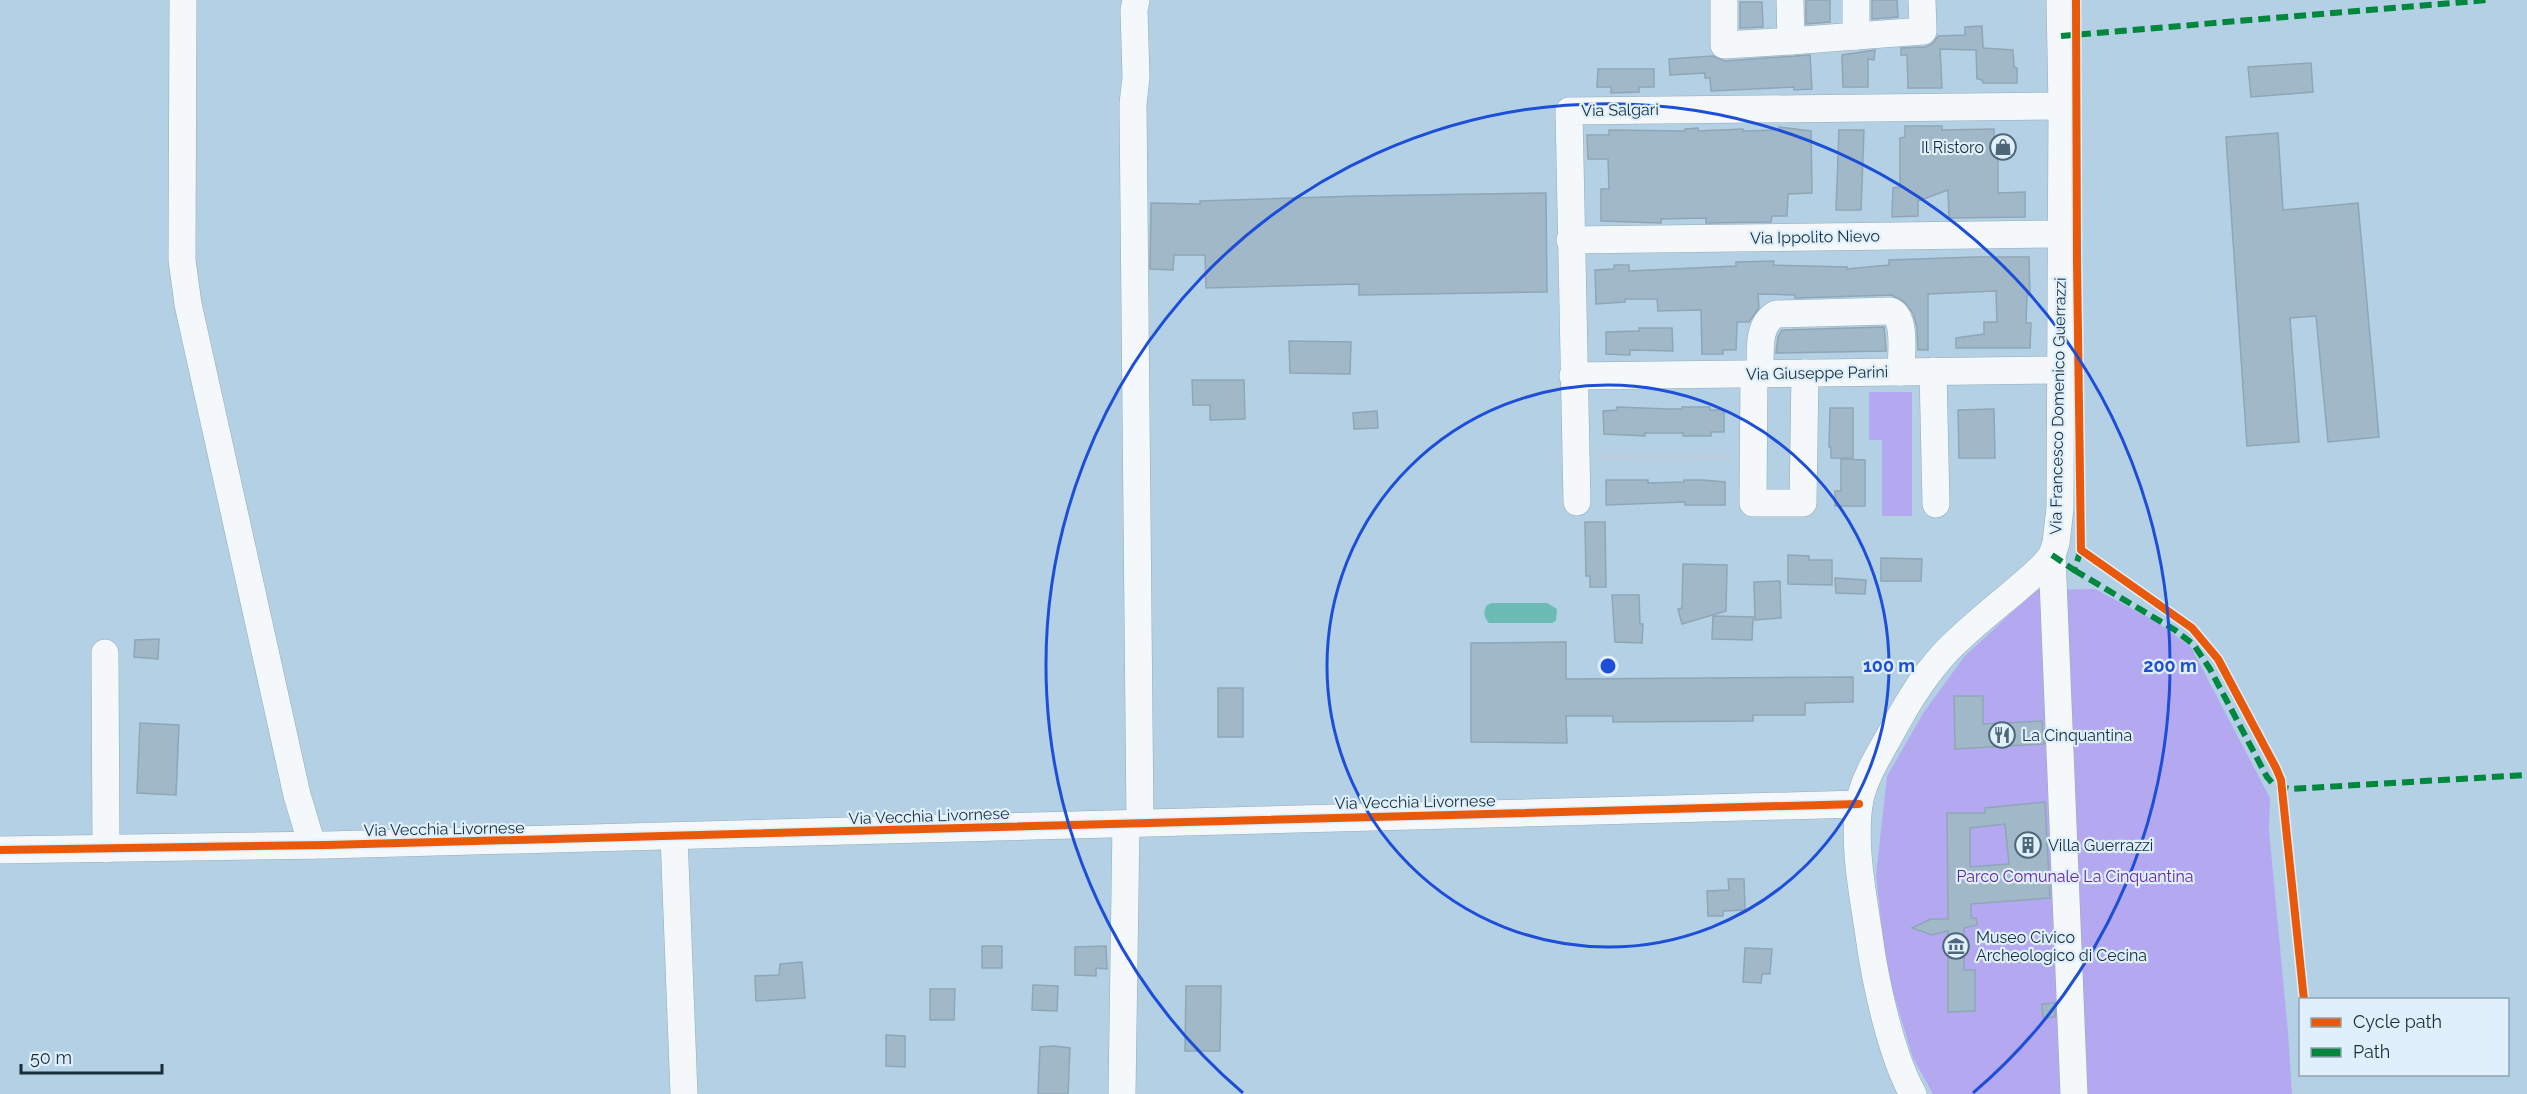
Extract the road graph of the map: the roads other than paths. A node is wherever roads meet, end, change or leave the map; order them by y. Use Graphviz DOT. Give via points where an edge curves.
graph roads {
  1 [pos="183,0"];
  2 [pos="1136,0"];
  3 [pos="1724,0"];
  4 [pos="1790,0"];
  5 [pos="1856,0"];
  6 [pos="1922,0"];
  7 [pos="2060,0"];
  8 [pos="1856,36"];
  9 [pos="1791,41"];
  10 [pos="2062,106"];
  11 [pos="2061,234"];
  12 [pos="1570,240"];
  13 [pos="2061,370"];
  14 [pos="1933,371"];
  15 [pos="1901,372"];
  16 [pos="1757,373"];
  17 [pos="1805,373"];
  18 [pos="1574,376"];
  19 [pos="1577,502"];
  20 [pos="1936,504"];
  21 [pos="2052,555"];
  22 [pos="105,653"];
  23 [pos="1859,804"];
  24 [pos="1133,824"];
  25 [pos="674,836"];
  26 [pos="312,845"];
  27 [pos="106,849"];
  28 [pos="0,850"];
  29 [pos="684,1094"];
  30 [pos="1122,1094"];
  31 [pos="1913,1094"];
  32 [pos="2073,1094"];
  1 -- 26 [label="street" via="182,260 188,304 294,784"];
  2 -- 24 [label="street"];
  3 -- 9 [label="street" via="1724,45"];
  4 -- 9 [label="street"];
  5 -- 8 [label="street"];
  6 -- 8 [label="street" via="1923,31"];
  7 -- 10 [label="street, Via Francesco Domenico Guerrazzi"];
  8 -- 9 [label="street"];
  10 -- 11 [label="street, Via Francesco Domenico Guerrazzi"];
  10 -- 12 [label="street, Via Salgari" via="1569,111"];
  11 -- 12 [label="street, Via Ippolito Nievo"];
  11 -- 13 [label="street, Via Francesco Domenico Guerrazzi"];
  12 -- 18 [label="street, Via Salgari"];
  13 -- 14 [label="street, Via Giuseppe Parini"];
  13 -- 21 [label="street, Via Francesco Domenico Guerrazzi" via="2060,508"];
  14 -- 15 [label="street, Via Giuseppe Parini"];
  14 -- 20 [label="street"];
  15 -- 16 [label="street" via="1901,324 1890,311 1776,314 1769,318 1761,334"];
  15 -- 17 [label="street, Via Giuseppe Parini"];
  16 -- 17 [label="street, Via Giuseppe Parini"];
  16 -- 17 [label="street" via="1753,503 1803,503"];
  16 -- 18 [label="street, Via Giuseppe Parini"];
  18 -- 19 [label="street, Via Salgari"];
  21 -- 23 [label="street, Via Francesco Domenico Guerrazzi" via="1931,670 1875,761"];
  21 -- 32 [label="street"];
  22 -- 27 [label="street"];
  23 -- 24 [label="street, Via Vecchia Livornese"];
  23 -- 31 [label="street, Via Francesco Domenico Guerrazzi" via="1860,876 1871,951 1894,1047"];
  24 -- 25 [label="street, Via Vecchia Livornese"];
  24 -- 30 [label="street"];
  25 -- 26 [label="street, Via Vecchia Livornese"];
  25 -- 29 [label="street"];
  26 -- 27 [label="street, Via Vecchia Livornese"];
  27 -- 28 [label="street, Via Vecchia Livornese"];
}
